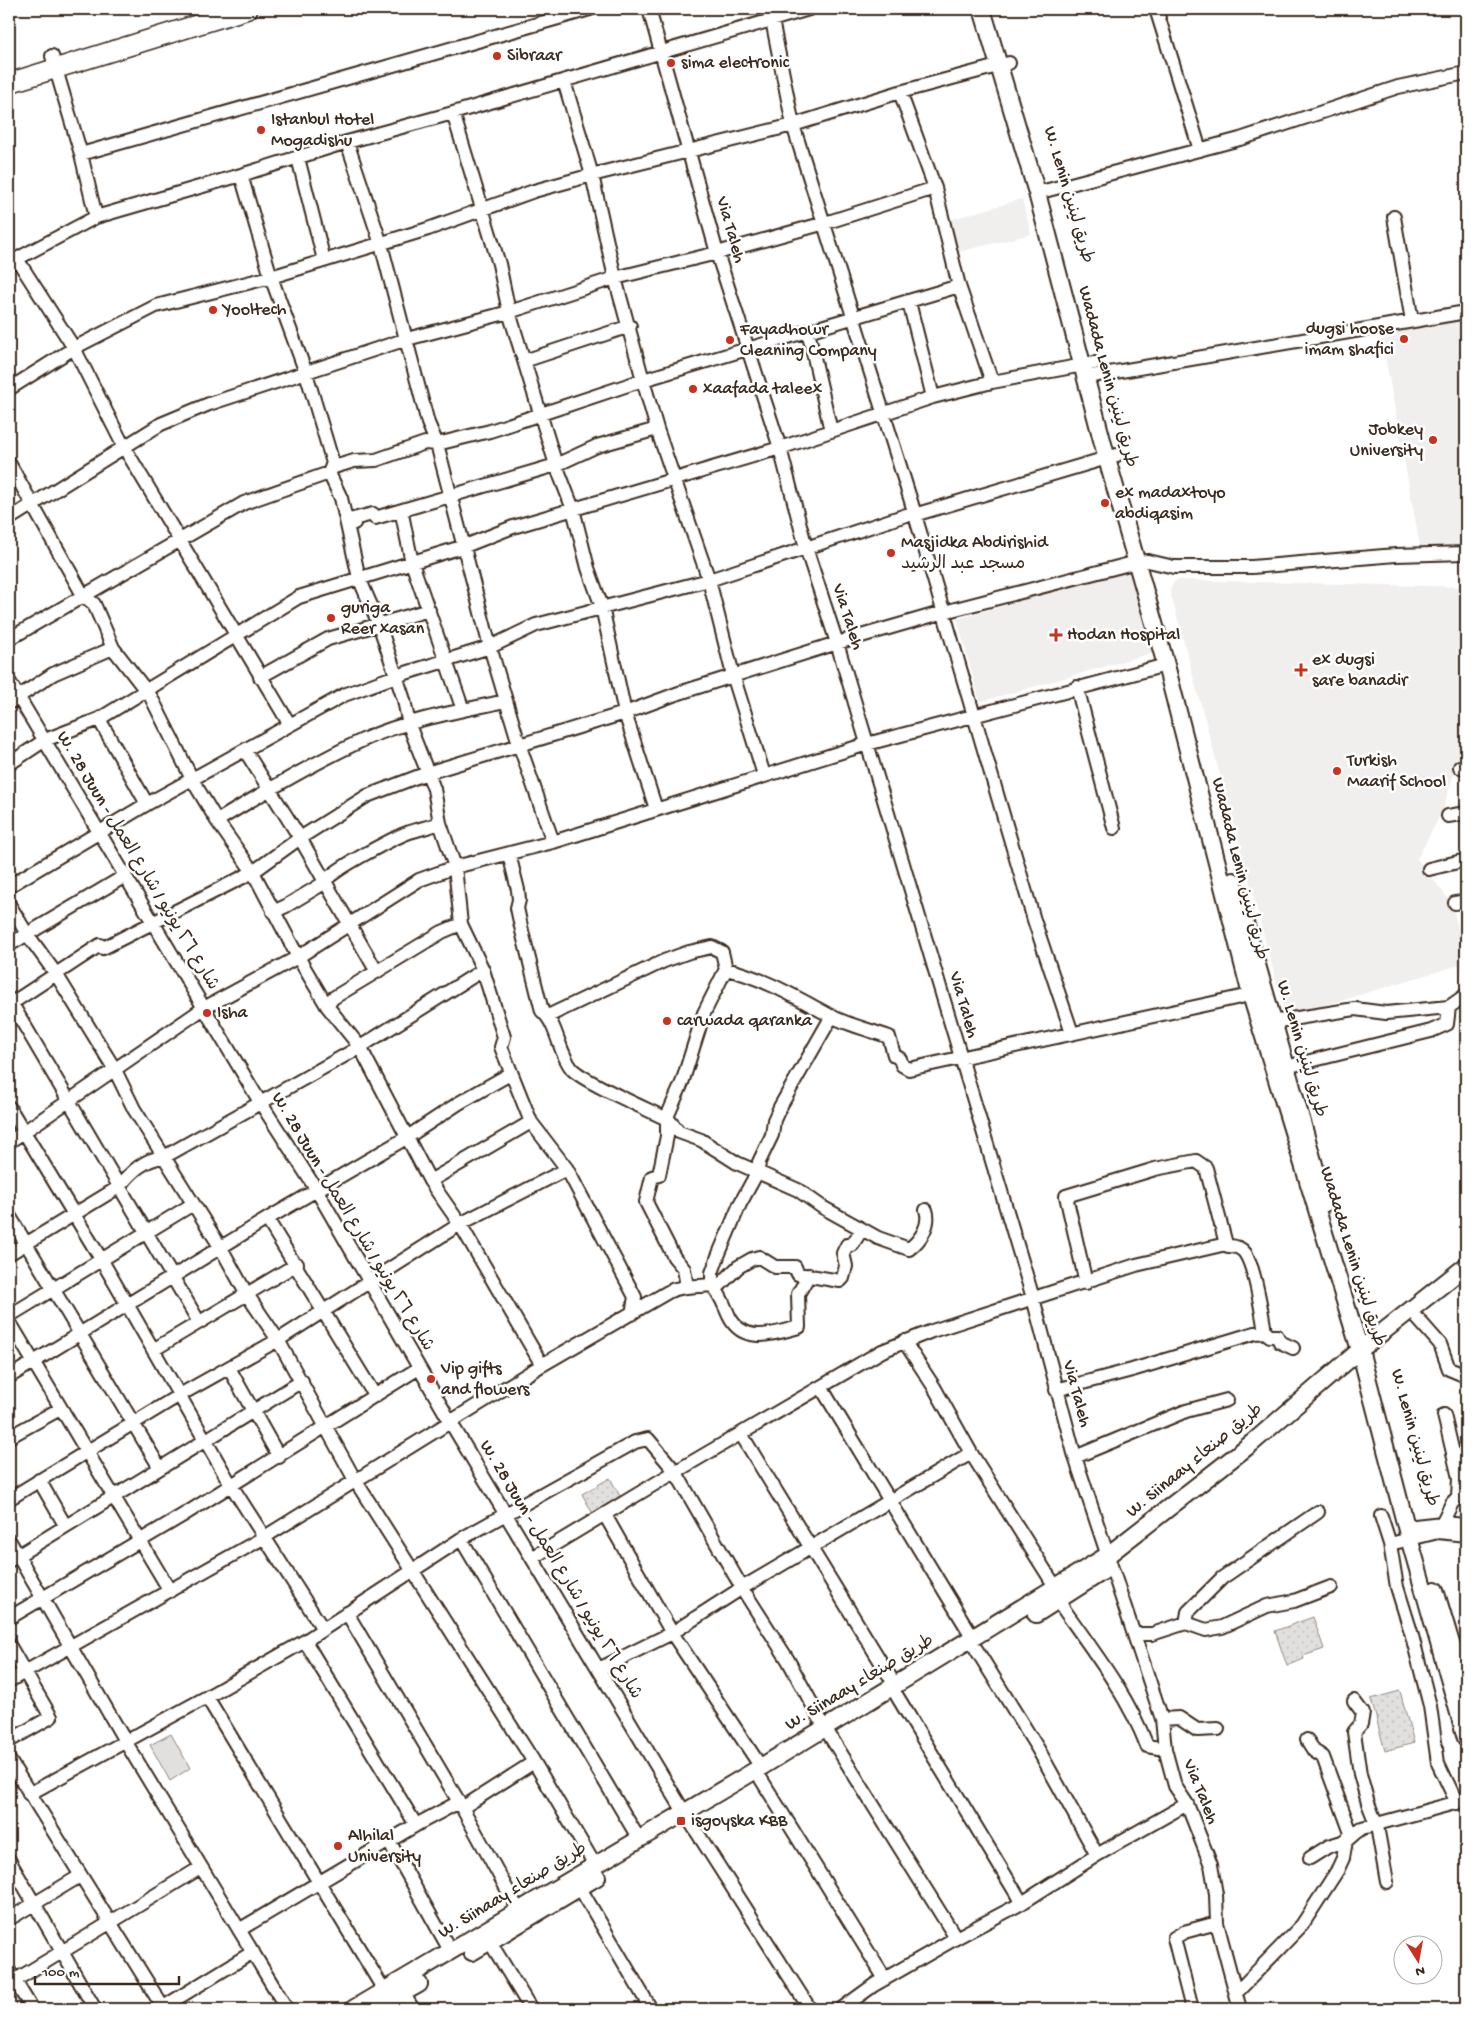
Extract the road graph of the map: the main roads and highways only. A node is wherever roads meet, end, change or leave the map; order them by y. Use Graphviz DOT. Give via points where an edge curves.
graph roads {
  1 [pos="212,9"];
  2 [pos="248,9"];
  3 [pos="982,9"];
  4 [pos="993,9"];
  5 [pos="54,62"];
  6 [pos="1004,64"];
  7 [pos="9,70"];
  8 [pos="9,83"];
  9 [pos="1143,562"];
  10 [pos="1257,993"];
  11 [pos="1329,1235"];
  12 [pos="1466,1266"];
  13 [pos="1466,1280"];
  14 [pos="1366,1353"];
  15 [pos="1413,1531"];
  16 [pos="1461,1654"];
  17 [pos="1466,1693"];
  18 [pos="1466,1738"];
  19 [pos="687,1816"];
  20 [pos="353,2009"];
  21 [pos="374,2009"];
  1 -- 5 [label="highway"];
  2 -- 5 [label="highway"];
  3 -- 6 [label="main road, Wadada Lenin طريق لينين"];
  4 -- 6 [label="main road"];
  5 -- 7 [label="highway"];
  5 -- 8 [label="highway"];
  6 -- 9 [label="main road, Wadada Lenin طريق لينين"];
  9 -- 10 [label="main road, W. Lenin طريق لينين"];
  9 -- 10 [label="main road, Wadada Lenin طريق لينين" via="1166,665"];
  10 -- 11 [label="main road, Wadada Lenin طريق لينين"];
  10 -- 11 [label="main road, W. Lenin طريق لينين" via="1272,1022 1286,1067"];
  11 -- 14 [label="main road, Wadada Lenin طريق لينين"];
  12 -- 14 [label="main road"];
  13 -- 14 [label="main road"];
  14 -- 15 [label="main road, W. Lenin طريق لينين"];
  14 -- 19 [label="main road, W. Siinaay طريق صنعاء" via="1109,1561"];
  15 -- 16 [label="main road, W. Lenin طريق لينين"];
  15 -- 18 [label="main road"];
  16 -- 17 [label="main road, W. Lenin طريق لينين"];
  19 -- 20 [label="main road, W. Siinaay طريق صنعاء" via="639,1839"];
  19 -- 21 [label="main road" via="580,1888"];
}
